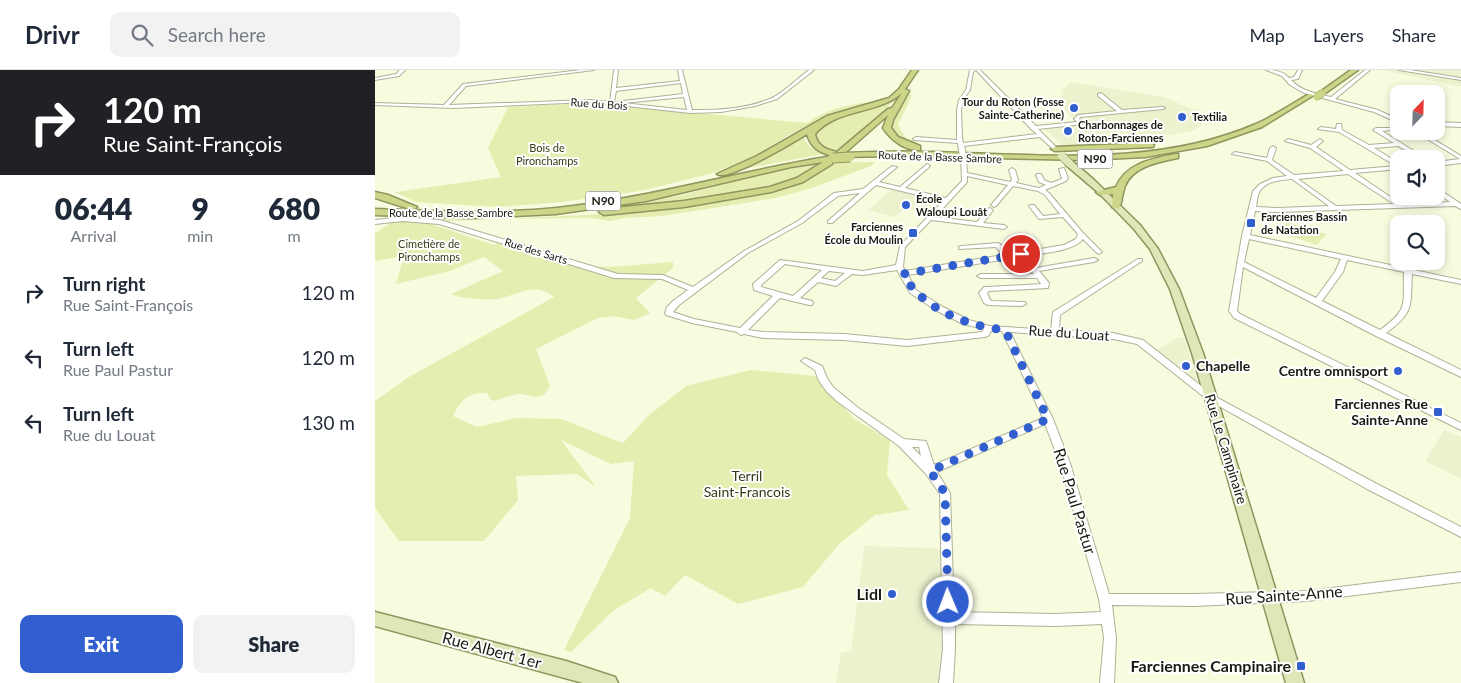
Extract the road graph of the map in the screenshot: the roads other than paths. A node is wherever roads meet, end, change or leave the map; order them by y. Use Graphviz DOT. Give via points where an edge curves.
graph roads {
  1 [pos="375,70"];
  2 [pos="382,70"];
  3 [pos="403,70"];
  4 [pos="592,70"];
  5 [pos="616,70"];
  6 [pos="680,70"];
  7 [pos="812,70"];
  8 [pos="915,70"];
  9 [pos="919,70"];
  10 [pos="974,70"];
  11 [pos="978,70"];
  12 [pos="1268,70"];
  13 [pos="1300,70"];
  14 [pos="1347,70"];
  15 [pos="1355,70"];
  16 [pos="1368,70"];
  17 [pos="1401,70"];
  18 [pos="375,79"];
  19 [pos="1287,79"];
  20 [pos="1461,79"];
  21 [pos="682,82"];
  22 [pos="615,90"];
  23 [pos="905,90"];
  24 [pos="685,94"];
  25 [pos="1101,94"];
  26 [pos="1317,94"];
  27 [pos="1332,99"];
  28 [pos="375,104"];
  29 [pos="611,104"];
  30 [pos="445,106"];
  31 [pos="1163,108"];
  32 [pos="690,112"];
  33 [pos="1121,112"];
  34 [pos="1390,118"];
  35 [pos="823,122"];
  36 [pos="1445,124"];
  37 [pos="1461,125"];
  38 [pos="1033,128"];
  39 [pos="1389,129"];
  40 [pos="1321,130"];
  41 [pos="1041,136"];
  42 [pos="1235,136"];
  43 [pos="916,139"];
  44 [pos="1430,140"];
  45 [pos="1288,141"];
  46 [pos="1320,141"];
  47 [pos="1401,144"];
  48 [pos="961,145"];
  49 [pos="1209,147"];
  50 [pos="1313,147"];
  51 [pos="1368,147"];
  52 [pos="1273,148"];
  53 [pos="1410,150"];
  54 [pos="1059,153"];
  55 [pos="844,154"];
  56 [pos="952,154"];
  57 [pos="1235,154"];
  58 [pos="938,155"];
  59 [pos="985,156"];
  60 [pos="830,159"];
  61 [pos="1269,160"];
  62 [pos="1390,160"];
  63 [pos="1461,160"];
  64 [pos="1445,163"];
  65 [pos="1070,164"];
  66 [pos="927,166"];
  67 [pos="895,167"];
  68 [pos="1390,167"];
  69 [pos="1062,169"];
  70 [pos="1012,170"];
  71 [pos="1348,172"];
  72 [pos="965,174"];
  73 [pos="1039,174"];
  74 [pos="1293,177"];
  75 [pos="875,183"];
  76 [pos="1013,183"];
  77 [pos="1051,185"];
  78 [pos="901,189"];
  79 [pos="1118,189"];
  80 [pos="1040,190"];
  81 [pos="865,191"];
  82 [pos="1100,192"];
  83 [pos="375,195"];
  84 [pos="1445,196"];
  85 [pos="1390,199"];
  86 [pos="609,200"];
  87 [pos="947,200"];
  88 [pos="1399,205"];
  89 [pos="1445,205"];
  90 [pos="1458,205"];
  91 [pos="1032,206"];
  92 [pos="1116,207"];
  93 [pos="375,208"];
  94 [pos="1335,208"];
  95 [pos="1253,209"];
  96 [pos="457,210"];
  97 [pos="375,212"];
  98 [pos="497,214"];
  99 [pos="471,215"];
  100 [pos="1065,215"];
  101 [pos="375,217"];
  102 [pos="931,218"];
  103 [pos="1041,218"];
  104 [pos="375,222"];
  105 [pos="830,222"];
  106 [pos="979,224"];
  107 [pos="1047,225"];
  108 [pos="1004,228"];
  109 [pos="1081,234"];
  110 [pos="1245,236"];
  111 [pos="961,248"];
  112 [pos="1099,252"];
  113 [pos="1021,254"];
  114 [pos="1008,256"];
  115 [pos="1345,258"];
  116 [pos="1094,260"];
  117 [pos="1140,260"];
  118 [pos="1240,263"];
  119 [pos="828,268"];
  120 [pos="901,270"];
  121 [pos="851,271"];
  122 [pos="1408,271"];
  123 [pos="1036,273"];
  124 [pos="981,276"];
  125 [pos="815,279"];
  126 [pos="1461,282"];
  127 [pos="694,290"];
  128 [pos="778,295"];
  129 [pos="795,299"];
  130 [pos="1317,302"];
  131 [pos="809,304"];
  132 [pos="1022,304"];
  133 [pos="989,328"];
  134 [pos="1005,330"];
  135 [pos="741,332"];
  136 [pos="1055,332"];
  137 [pos="1379,334"];
  138 [pos="805,361"];
  139 [pos="1461,374"];
  140 [pos="1211,398"];
  141 [pos="1048,419"];
  142 [pos="1461,427"];
  143 [pos="930,471"];
  144 [pos="1461,532"];
  145 [pos="1461,577"];
  146 [pos="1270,598"];
  147 [pos="1105,599"];
  148 [pos="949,618"];
  149 [pos="1107,618"];
  150 [pos="375,619"];
  151 [pos="609,683"];
  152 [pos="945,683"];
  153 [pos="1107,683"];
  154 [pos="1295,683"];
  1 -- 2 [label="street"];
  3 -- 18 [label="street" via="397,75"];
  4 -- 30 [label="street" via="465,85"];
  5 -- 22 [label="street"];
  6 -- 21 [label="street"];
  7 -- 32 [label="street, Rue du Bois" via="780,95 762,103 727,110"];
  8 -- 23 [label="highway"];
  9 -- 23 [label="highway"];
  10 -- 48 [label="street" via="961,100"];
  11 -- 38 [label="street"];
  12 -- 19 [label="street"];
  13 -- 19 [label="street" via="1296,78"];
  14 -- 26 [label="highway, Route de la Basse Sambre / N90"];
  15 -- 26 [label="highway, Route de la Basse Sambre / N90"];
  16 -- 27 [label="street"];
  17 -- 20 [label="street"];
  19 -- 27 [label="street" via="1306,92"];
  21 -- 22 [label="street"];
  21 -- 24 [label="street"];
  22 -- 29 [label="street"];
  23 -- 35 [label="highway" via="885,101"];
  23 -- 55 [label="highway"];
  23 -- 56 [label="highway" via="887,122 889,133 911,146"];
  24 -- 29 [label="street"];
  24 -- 32 [label="street"];
  25 -- 33 [label="street"];
  26 -- 42 [label="highway, Route de la Basse Sambre / N90" via="1289,112"];
  26 -- 49 [label="highway, Route de la Basse Sambre / N90" via="1266,130"];
  27 -- 34 [label="street"];
  28 -- 30 [label="street, Rue du Bois"];
  29 -- 30 [label="street, Rue du Bois" via="590,101"];
  29 -- 32 [label="street, Rue du Bois"];
  31 -- 33 [label="street"];
  33 -- 38 [label="street" via="1077,116 1081,123"];
  35 -- 58 [label="highway" via="813,131 811,138 816,147 836,156 871,159"];
  35 -- 86 [label="highway" via="737,169"];
  36 -- 37 [label="street"];
  38 -- 41 [label="street"];
  39 -- 47 [label="street" via="1376,130"];
  40 -- 51 [label="street" via="1340,128"];
  41 -- 48 [label="street"];
  41 -- 54 [label="street"];
  42 -- 54 [label="highway" via="1192,143"];
  42 -- 59 [label="highway, Route de la Basse Sambre / N90" via="1183,148 1125,156"];
  43 -- 48 [label="street"];
  44 -- 63 [label="street"];
  45 -- 50 [label="street"];
  46 -- 50 [label="street"];
  47 -- 51 [label="street"];
  47 -- 53 [label="street"];
  48 -- 72 [label="street, bridge"];
  49 -- 59 [label="highway, Route de la Basse Sambre / N90" via="1128,158 1057,161"];
  49 -- 79 [label="highway" via="1141,166 1125,176"];
  50 -- 71 [label="street"];
  51 -- 62 [label="street"];
  52 -- 61 [label="street"];
  54 -- 59 [label="highway"];
  54 -- 65 [label="main road, Rue Le Campinaire, bridge"];
  55 -- 56 [label="highway, Route de la Basse Sambre / N90"];
  55 -- 58 [label="highway, Route de la Basse Sambre / N90"];
  55 -- 60 [label="highway, Route de la Basse Sambre / N90, bridge"];
  56 -- 59 [label="highway, Route de la Basse Sambre / N90"];
  57 -- 61 [label="street"];
  58 -- 59 [label="highway, Route de la Basse Sambre / N90"];
  59 -- 65 [label="highway" via="1021,163"];
  60 -- 86 [label="highway, Route de la Basse Sambre / N90"];
  60 -- 98 [label="highway, Route de la Basse Sambre / N90" via="646,198 556,211"];
  60 -- 98 [label="highway" via="792,183 714,200 609,212"];
  61 -- 74 [label="street"];
  63 -- 64 [label="street"];
  65 -- 82 [label="main road, Rue Le Campinaire"];
  66 -- 78 [label="street"];
  67 -- 75 [label="street"];
  68 -- 71 [label="street"];
  69 -- 77 [label="street" via="1064,180"];
  70 -- 76 [label="street"];
  71 -- 74 [label="street"];
  71 -- 85 [label="street"];
  72 -- 76 [label="street"];
  72 -- 87 [label="street" via="965,181"];
  73 -- 77 [label="street" via="1041,181"];
  74 -- 94 [label="street"];
  74 -- 95 [label="street" via="1275,179 1259,186"];
  75 -- 78 [label="street"];
  75 -- 81 [label="street"];
  76 -- 80 [label="street"];
  76 -- 106 [label="street"];
  77 -- 80 [label="street"];
  78 -- 87 [label="street"];
  79 -- 82 [label="highway"];
  79 -- 92 [label="highway"];
  80 -- 100 [label="street"];
  81 -- 105 [label="street"];
  81 -- 127 [label="street" via="837,194 800,222 746,252"];
  82 -- 92 [label="main road, Rue Le Campinaire"];
  83 -- 96 [label="highway" via="383,195 406,207"];
  84 -- 90 [label="street"];
  86 -- 96 [label="highway, Route de la Basse Sambre / N90" via="555,207"];
  87 -- 102 [label="street"];
  88 -- 94 [label="street"];
  89 -- 90 [label="street"];
  91 -- 103 [label="street"];
  92 -- 140 [label="main road, Rue Le Campinaire" via="1151,245 1165,268 1185,316"];
  93 -- 96 [label="highway, Route de la Basse Sambre / N90"];
  94 -- 95 [label="street"];
  95 -- 110 [label="street"];
  97 -- 99 [label="highway, Route de la Basse Sambre / N90"];
  98 -- 99 [label="highway, Route de la Basse Sambre / N90"];
  99 -- 101 [label="highway" via="396,214"];
  100 -- 103 [label="street"];
  100 -- 109 [label="street"];
  102 -- 106 [label="street"];
  102 -- 120 [label="street" via="902,247"];
  103 -- 107 [label="street"];
  104 -- 127 [label="street, Rue des Sarts" via="403,218 440,222 617,276 663,277"];
  106 -- 108 [label="street"];
  109 -- 112 [label="street"];
  109 -- 113 [label="street" via="1076,243 1065,247"];
  110 -- 115 [label="street"];
  110 -- 118 [label="street"];
  111 -- 114 [label="street" via="993,244"];
  113 -- 114 [label="street"];
  113 -- 123 [label="street"];
  114 -- 120 [label="street"];
  115 -- 122 [label="street"];
  115 -- 130 [label="street"];
  116 -- 123 [label="street"];
  117 -- 136 [label="street" via="1056,314"];
  118 -- 130 [label="street"];
  118 -- 142 [label="street" via="1232,305 1237,316"];
  119 -- 121 [label="street"];
  119 -- 125 [label="street"];
  119 -- 128 [label="street" via="783,262 757,284 757,288"];
  120 -- 121 [label="street"];
  120 -- 133 [label="street, Rue du Louat" via="913,290 940,310"];
  121 -- 125 [label="street" via="834,286"];
  122 -- 126 [label="street"];
  122 -- 137 [label="street" via="1407,312"];
  123 -- 124 [label="street"];
  123 -- 132 [label="street" via="1045,286 987,289 983,293 991,303"];
  125 -- 129 [label="street"];
  127 -- 135 [label="street" via="670,308 669,313"];
  128 -- 129 [label="street"];
  128 -- 135 [label="street"];
  129 -- 131 [label="street"];
  130 -- 137 [label="street"];
  133 -- 134 [label="street, Rue du Louat"];
  133 -- 135 [label="street" via="985,334 907,343"];
  134 -- 136 [label="street, Rue du Louat"];
  134 -- 141 [label="street, Rue Paul Pastur"];
  136 -- 140 [label="street, Rue du Louat" via="1113,336 1140,342"];
  137 -- 139 [label="street"];
  138 -- 143 [label="street" via="819,368 820,377 846,405 902,443 923,444"];
  140 -- 144 [label="street, Rue du Louat"];
  140 -- 146 [label="main road, Rue Le Campinaire"];
  141 -- 143 [label="street"];
  141 -- 147 [label="street, Rue Paul Pastur" via="1065,463"];
  143 -- 148 [label="street" via="945,493"];
  145 -- 146 [label="street, Rue Sainte-Anne"];
  146 -- 147 [label="street, Rue Sainte-Anne"];
  146 -- 154 [label="main road, Rue Le Campinaire"];
  147 -- 149 [label="street, Rue Paul Pastur"];
  148 -- 149 [label="street"];
  148 -- 152 [label="street"];
  149 -- 153 [label="street, Rue Paul Pastur" via="1110,638"];
  150 -- 151 [label="main road, Rue Albert 1er"];
}
